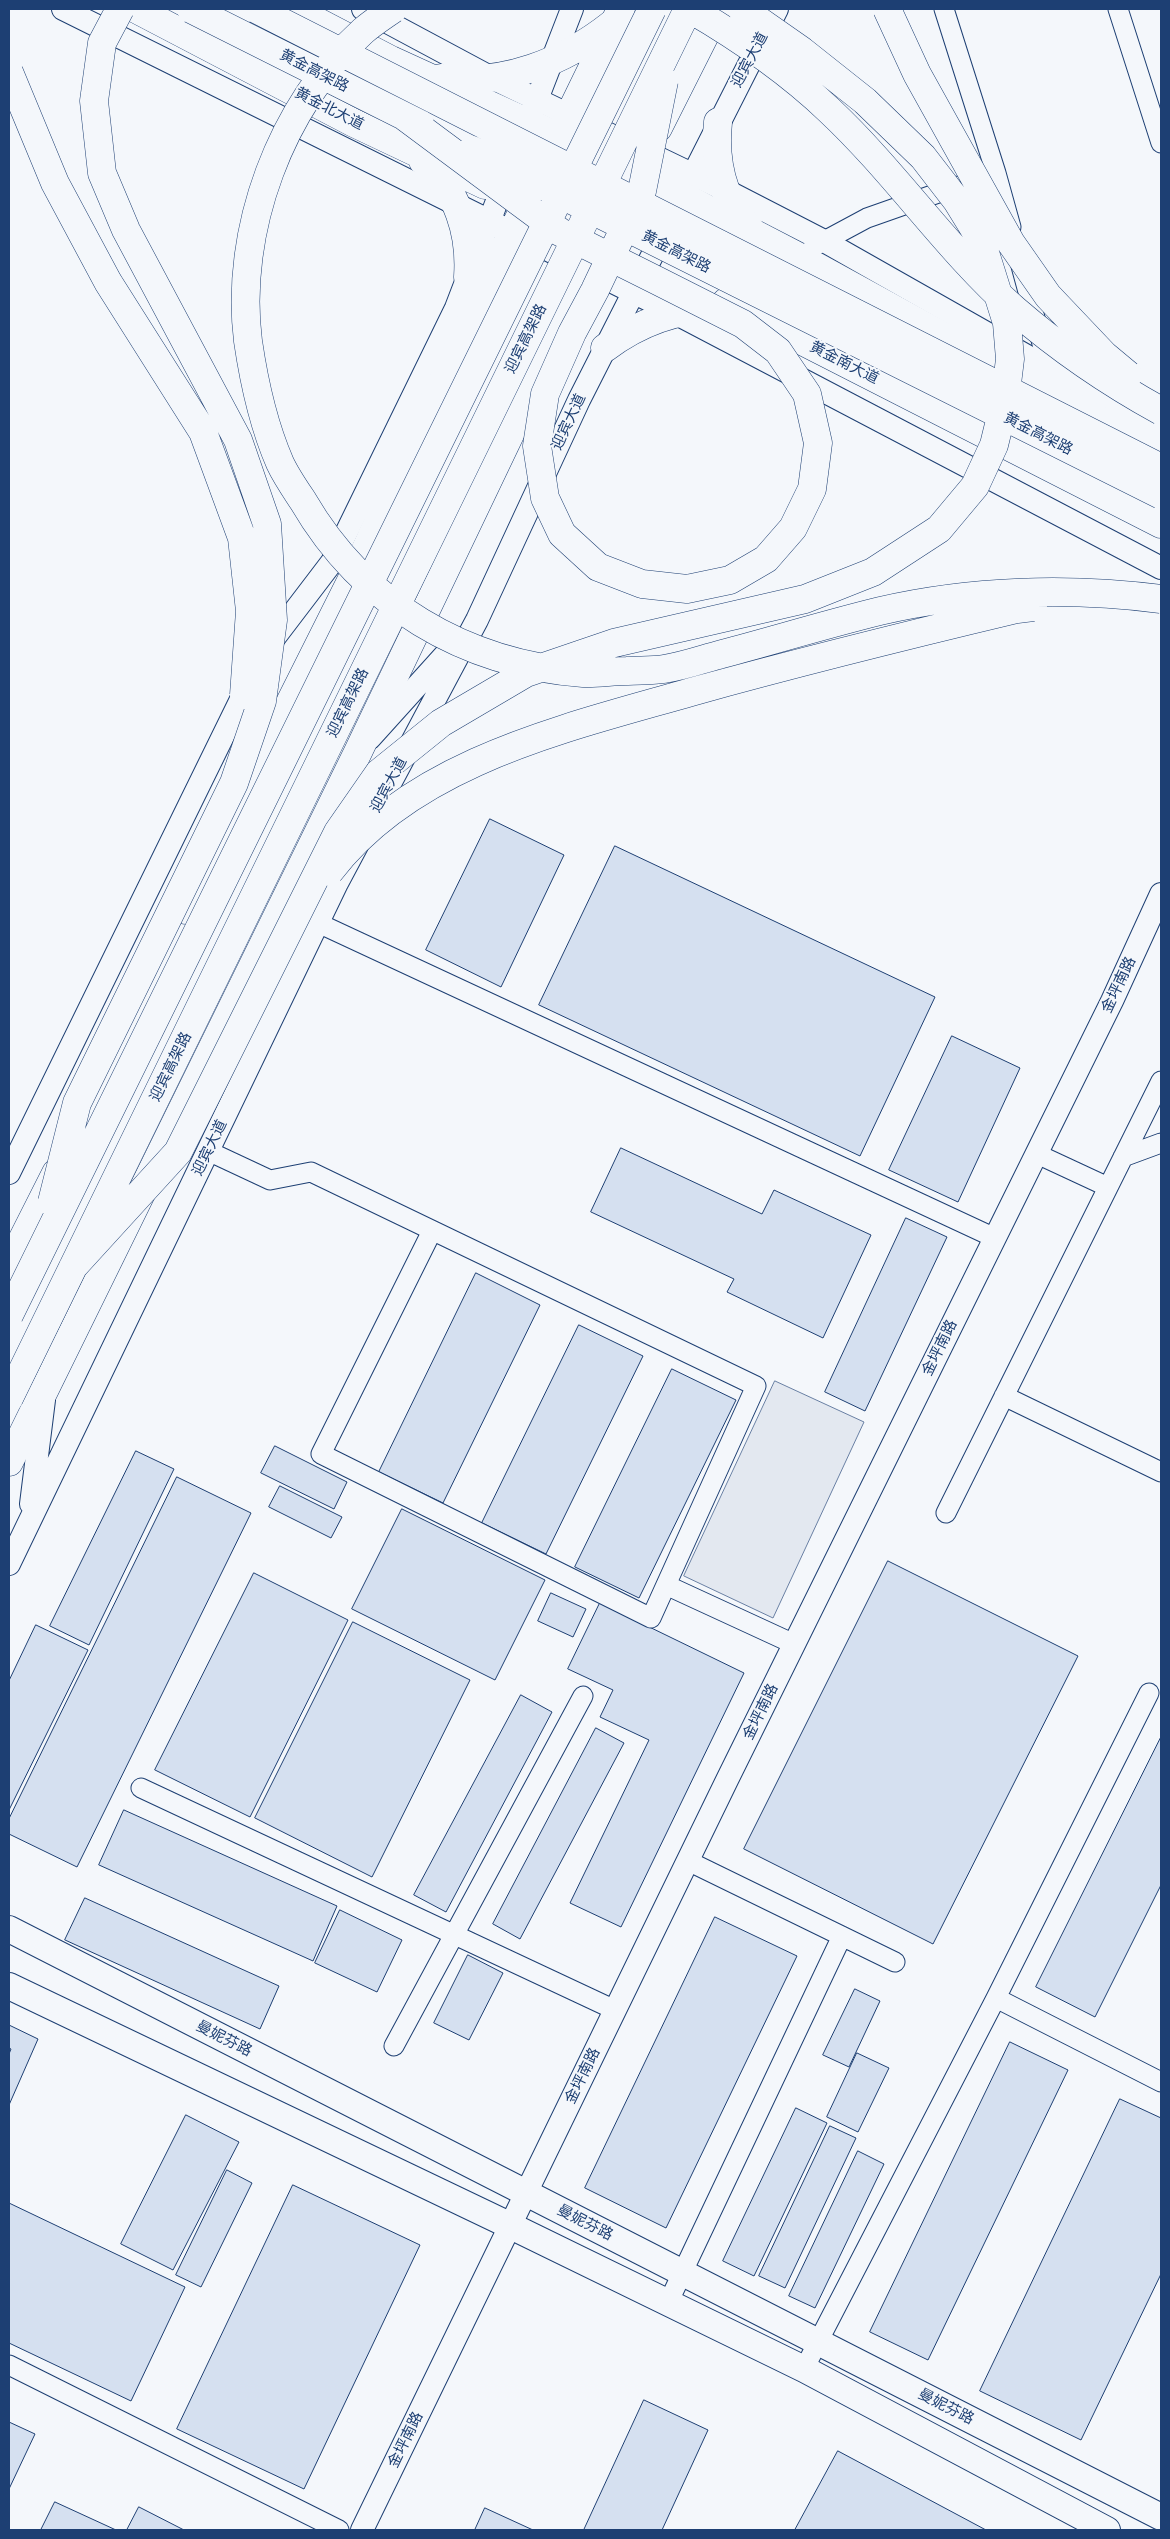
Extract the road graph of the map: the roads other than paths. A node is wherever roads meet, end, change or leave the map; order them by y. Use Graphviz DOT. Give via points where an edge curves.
graph roads {
  1 [pos="63,9"];
  2 [pos="120,9"];
  3 [pos="136,9"];
  4 [pos="191,9"];
  5 [pos="256,9"];
  6 [pos="293,9"];
  7 [pos="363,9"];
  8 [pos="393,9"];
  9 [pos="572,9"];
  10 [pos="652,9"];
  11 [pos="689,9"];
  12 [pos="718,9"];
  13 [pos="742,9"];
  14 [pos="777,9"];
  15 [pos="887,9"];
  16 [pos="944,9"];
  17 [pos="1118,9"];
  18 [pos="618,15"];
  19 [pos="671,44"];
  20 [pos="551,62"];
  21 [pos="9,72"];
  22 [pos="425,76"];
  23 [pos="491,78"];
  24 [pos="532,111"];
  25 [pos="404,116"];
  26 [pos="718,122"];
  27 [pos="565,127"];
  28 [pos="1161,143"];
  29 [pos="400,144"];
  30 [pos="641,162"];
  31 [pos="996,172"];
  32 [pos="686,185"];
  33 [pos="725,190"];
  34 [pos="501,192"];
  35 [pos="456,204"];
  36 [pos="526,204"];
  37 [pos="501,227"];
  38 [pos="755,234"];
  39 [pos="603,239"];
  40 [pos="824,241"];
  41 [pos="797,256"];
  42 [pos="648,262"];
  43 [pos="589,270"];
  44 [pos="468,277"];
  45 [pos="633,292"];
  46 [pos="744,311"];
  47 [pos="675,313"];
  48 [pos="604,348"];
  49 [pos="1048,368"];
  50 [pos="1056,398"];
  51 [pos="1161,404"];
  52 [pos="1161,411"];
  53 [pos="1161,426"];
  54 [pos="1161,452"];
  55 [pos="1161,468"];
  56 [pos="1161,495"];
  57 [pos="1161,524"];
  58 [pos="1161,568"];
  59 [pos="1135,596"];
  60 [pos="1161,599"];
  61 [pos="477,620"];
  62 [pos="358,752"];
  63 [pos="234,783"];
  64 [pos="1161,894"];
  65 [pos="307,919"];
  66 [pos="1161,1081"];
  67 [pos="1161,1143"];
  68 [pos="208,1151"];
  69 [pos="1037,1154"];
  70 [pos="1123,1157"];
  71 [pos="9,1173"];
  72 [pos="1108,1188"];
  73 [pos="432,1231"];
  74 [pos="995,1238"];
  75 [pos="40,1251"];
  76 [pos="9,1266"];
  77 [pos="73,1267"];
  78 [pos="9,1315"];
  79 [pos="46,1383"];
  80 [pos="1004,1396"];
  81 [pos="9,1398"];
  82 [pos="9,1462"];
  83 [pos="1161,1472"];
  84 [pos="946,1513"];
  85 [pos="29,1523"];
  86 [pos="9,1564"];
  87 [pos="666,1585"];
  88 [pos="794,1644"];
  89 [pos="1149,1693"];
  90 [pos="583,1696"];
  91 [pos="140,1788"];
  92 [pos="688,1861"];
  93 [pos="9,1929"];
  94 [pos="454,1934"];
  95 [pos="842,1936"];
  96 [pos="894,1962"];
  97 [pos="9,1986"];
  98 [pos="996,1998"];
  99 [pos="615,2010"];
  100 [pos="394,2046"];
  101 [pos="1161,2082"];
  102 [pos="526,2193"];
  103 [pos="510,2226"];
  104 [pos="682,2272"];
  105 [pos="668,2302"];
  106 [pos="818,2342"];
  107 [pos="9,2365"];
  108 [pos="804,2369"];
  109 [pos="1161,2517"];
  110 [pos="339,2530"];
  111 [pos="362,2530"];
  112 [pos="1107,2530"];
  1 -- 35 [label="street"];
  2 -- 63 [label="main road, bridge" via="102,43 94,101 102,173 126,230 238,440 267,524 272,620 262,701"];
  3 -- 29 [label="main road, 黄金北大道"];
  4 -- 25 [label="main road, 黄金高架路, bridge"];
  5 -- 55 [label="main road, 黄金高架路, bridge"];
  6 -- 22 [label="main road"];
  7 -- 23 [label="street"];
  8 -- 59 [label="main road, bridge" via="363,31 333,63 301,109 274,157 259,202 246,272 248,338 260,406 281,464 317,525 349,566 384,599 433,631 486,654 524,664 585,673 665,669 883,610 978,596 1057,591"];
  9 -- 20 [label="street"];
  10 -- 75 [label="main road, bridge"];
  11 -- 19 [label="main road, 迎宾高架路, bridge"];
  11 -- 52 [label="main road, bridge" via="729,32 785,72 830,110 1015,310 1116,386"];
  12 -- 30 [label="main road"];
  13 -- 65 [label="main road, bridge" via="865,101 923,157 957,201 981,240 1007,323 1010,359 1005,400 994,445 975,486 939,529 873,572 805,599 614,643 526,673 441,723 379,773 338,832"];
  14 -- 26 [label="street, 迎宾大道"];
  15 -- 51 [label="main road, bridge" via="917,74 989,205 1048,296 1104,355"];
  16 -- 31 [label="street"];
  17 -- 28 [label="street"];
  18 -- 20 [label="main road" via="577,49"];
  18 -- 27 [label="main road"];
  19 -- 25 [label="main road, bridge" via="642,191 622,232 614,249 610,257 602,274 572,333 545,394 537,446 545,498 562,534 598,566 642,584 687,589 730,580 766,559 793,528 812,489 818,443 808,394 778,351 743,324 614,259 605,254 560,232"];
  19 -- 77 [label="main road, 迎宾高架路, bridge"];
  20 -- 23 [label="main road"];
  20 -- 24 [label="street"];
  21 -- 63 [label="main road, bridge" via="54,183 108,282 203,432 242,538 250,611 248,669"];
  22 -- 23 [label="main road"];
  22 -- 24 [label="main road"];
  23 -- 24 [label="street"];
  24 -- 27 [label="main road"];
  24 -- 34 [label="street"];
  25 -- 56 [label="main road, 黄金高架路, bridge"];
  26 -- 32 [label="street, 迎宾大道"];
  26 -- 33 [label="main road" via="717,159"];
  27 -- 30 [label="main road"];
  27 -- 36 [label="main road"];
  29 -- 34 [label="main road, 黄金北大道"];
  29 -- 35 [label="main road" via="429,166"];
  30 -- 32 [label="main road"];
  30 -- 39 [label="main road"];
  31 -- 40 [label="street" via="867,218"];
  31 -- 49 [label="street"];
  32 -- 33 [label="street"];
  32 -- 38 [label="main road"];
  32 -- 42 [label="street, 迎宾大道"];
  33 -- 38 [label="main road" via="734,208"];
  33 -- 40 [label="street"];
  34 -- 36 [label="main road, 黄金北大道"];
  34 -- 37 [label="street"];
  35 -- 37 [label="street"];
  35 -- 44 [label="main road" via="468,244"];
  36 -- 37 [label="main road"];
  36 -- 39 [label="main road, 黄金南大道"];
  37 -- 43 [label="street"];
  37 -- 44 [label="street"];
  37 -- 76 [label="main road" via="348,588"];
  38 -- 41 [label="main road"];
  39 -- 42 [label="main road, 黄金南大道"];
  39 -- 43 [label="main road"];
  40 -- 41 [label="street"];
  40 -- 49 [label="street"];
  41 -- 50 [label="main road"];
  42 -- 45 [label="street, 迎宾大道"];
  42 -- 46 [label="main road, 黄金南大道"];
  43 -- 45 [label="street"];
  43 -- 62 [label="main road"];
  44 -- 71 [label="street" via="456,308 332,562 267,647"];
  45 -- 47 [label="street"];
  45 -- 48 [label="street, 迎宾大道"];
  46 -- 47 [label="main road" via="707,309"];
  46 -- 57 [label="main road, 黄金南大道"];
  47 -- 48 [label="main road" via="639,326"];
  47 -- 58 [label="street"];
  48 -- 61 [label="street, 迎宾大道"];
  49 -- 50 [label="street"];
  49 -- 53 [label="street"];
  50 -- 54 [label="main road"];
  59 -- 60 [label="main road, bridge"];
  59 -- 65 [label="main road, bridge" via="1017,609 801,661 547,735 487,756 441,779 344,851"];
  61 -- 62 [label="street"];
  61 -- 65 [label="street, 迎宾大道"];
  62 -- 79 [label="main road"];
  63 -- 75 [label="main road, bridge" via="77,1102"];
  64 -- 69 [label="street, 金坪南路"];
  65 -- 68 [label="street, 迎宾大道"];
  65 -- 74 [label="street"];
  65 -- 77 [label="main road, bridge" via="178,1152"];
  66 -- 70 [label="street"];
  67 -- 70 [label="street"];
  68 -- 73 [label="street" via="270,1180 311,1172"];
  68 -- 85 [label="street, 迎宾大道"];
  69 -- 72 [label="street"];
  69 -- 74 [label="street, 金坪南路"];
  70 -- 72 [label="street"];
  72 -- 80 [label="street"];
  73 -- 87 [label="street" via="756,1386"];
  73 -- 87 [label="street" via="321,1454 651,1618"];
  74 -- 88 [label="street, 金坪南路"];
  75 -- 78 [label="main road, bridge"];
  77 -- 81 [label="main road, 迎宾高架路, bridge"];
  79 -- 82 [label="main road"];
  79 -- 85 [label="street"];
  80 -- 83 [label="street"];
  80 -- 84 [label="street"];
  85 -- 86 [label="street, 迎宾大道"];
  87 -- 88 [label="street"];
  88 -- 92 [label="street, 金坪南路"];
  89 -- 98 [label="street"];
  90 -- 94 [label="street"];
  91 -- 94 [label="street"];
  92 -- 95 [label="street"];
  92 -- 99 [label="street, 金坪南路"];
  93 -- 102 [label="main road, 曼妮芬路"];
  94 -- 99 [label="street"];
  94 -- 100 [label="street"];
  95 -- 96 [label="street"];
  95 -- 104 [label="street"];
  97 -- 103 [label="main road"];
  98 -- 101 [label="street"];
  98 -- 106 [label="street"];
  99 -- 102 [label="street, 金坪南路"];
  102 -- 103 [label="street, 金坪南路"];
  102 -- 104 [label="main road, 曼妮芬路"];
  103 -- 105 [label="main road"];
  103 -- 111 [label="street, 金坪南路"];
  104 -- 105 [label="street"];
  104 -- 106 [label="main road, 曼妮芬路"];
  105 -- 108 [label="main road"];
  106 -- 108 [label="street"];
  106 -- 109 [label="main road, 曼妮芬路"];
  107 -- 110 [label="street"];
  108 -- 112 [label="main road"];
}
